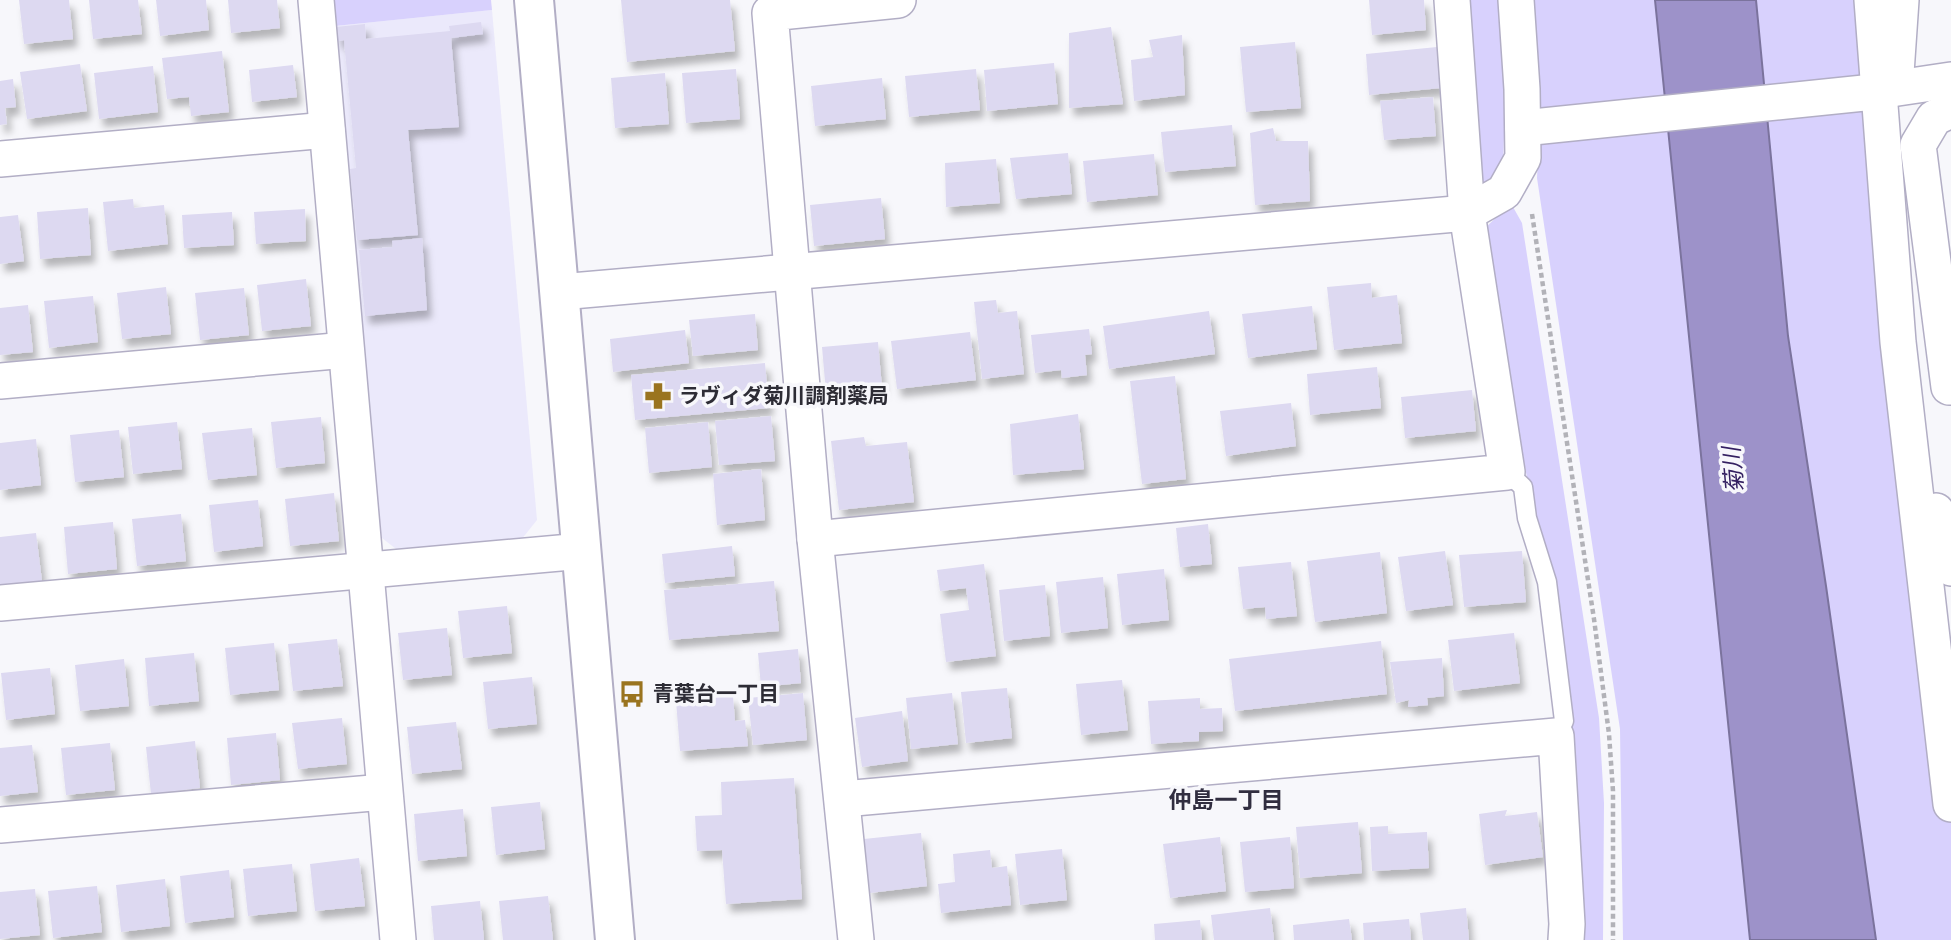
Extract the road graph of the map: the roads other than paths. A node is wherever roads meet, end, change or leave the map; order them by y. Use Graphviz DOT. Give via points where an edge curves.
graph roads {
  1 [pos="316,0"];
  2 [pos="534,0"];
  3 [pos="898,0"];
  4 [pos="1452,0"];
  5 [pos="1516,0"];
  6 [pos="1872,0"];
  7 [pos="1900,0"];
  8 [pos="767,6"];
  9 [pos="1951,80"];
  10 [pos="1880,90"];
  11 [pos="1951,110"];
  12 [pos="327,130"];
  13 [pos="1528,137"];
  14 [pos="0,159"];
  15 [pos="1468,213"];
  16 [pos="791,271"];
  17 [pos="560,292"];
  18 [pos="346,350"];
  19 [pos="0,381"];
  20 [pos="1949,387"];
  21 [pos="1905,393"];
  22 [pos="1507,472"];
  23 [pos="815,539"];
  24 [pos="582,551"];
  25 [pos="1951,568"];
  26 [pos="365,571"];
  27 [pos="0,603"];
  28 [pos="1556,736"];
  29 [pos="384,792"];
  30 [pos="843,799"];
  31 [pos="1951,804"];
  32 [pos="0,825"];
  33 [pos="398,940"];
  34 [pos="615,940"];
  35 [pos="856,940"];
  36 [pos="1566,940"];
  1 -- 12 [label="street"];
  2 -- 17 [label="street"];
  3 -- 8 [label="street"];
  4 -- 15 [label="street"];
  5 -- 13 [label="street"];
  6 -- 10 [label="street"];
  7 -- 10 [label="street"];
  8 -- 16 [label="street"];
  9 -- 10 [label="street"];
  10 -- 13 [label="street"];
  10 -- 21 [label="street"];
  11 -- 20 [label="street" via="1934,118 1919,145"];
  12 -- 14 [label="street"];
  12 -- 18 [label="street"];
  13 -- 15 [label="street" via="1504,192"];
  15 -- 16 [label="street"];
  15 -- 22 [label="street"];
  16 -- 17 [label="street"];
  16 -- 23 [label="street"];
  17 -- 24 [label="street"];
  18 -- 19 [label="street"];
  18 -- 26 [label="street"];
  21 -- 25 [label="street"];
  21 -- 31 [label="street"];
  22 -- 23 [label="street"];
  22 -- 28 [label="lane" via="1522,487 1547,582 1564,721"];
  23 -- 30 [label="street"];
  24 -- 26 [label="street"];
  24 -- 34 [label="street"];
  26 -- 27 [label="street"];
  26 -- 29 [label="street"];
  28 -- 30 [label="street"];
  28 -- 36 [label="street"];
  29 -- 32 [label="street"];
  29 -- 33 [label="street"];
  30 -- 35 [label="street"];
}
